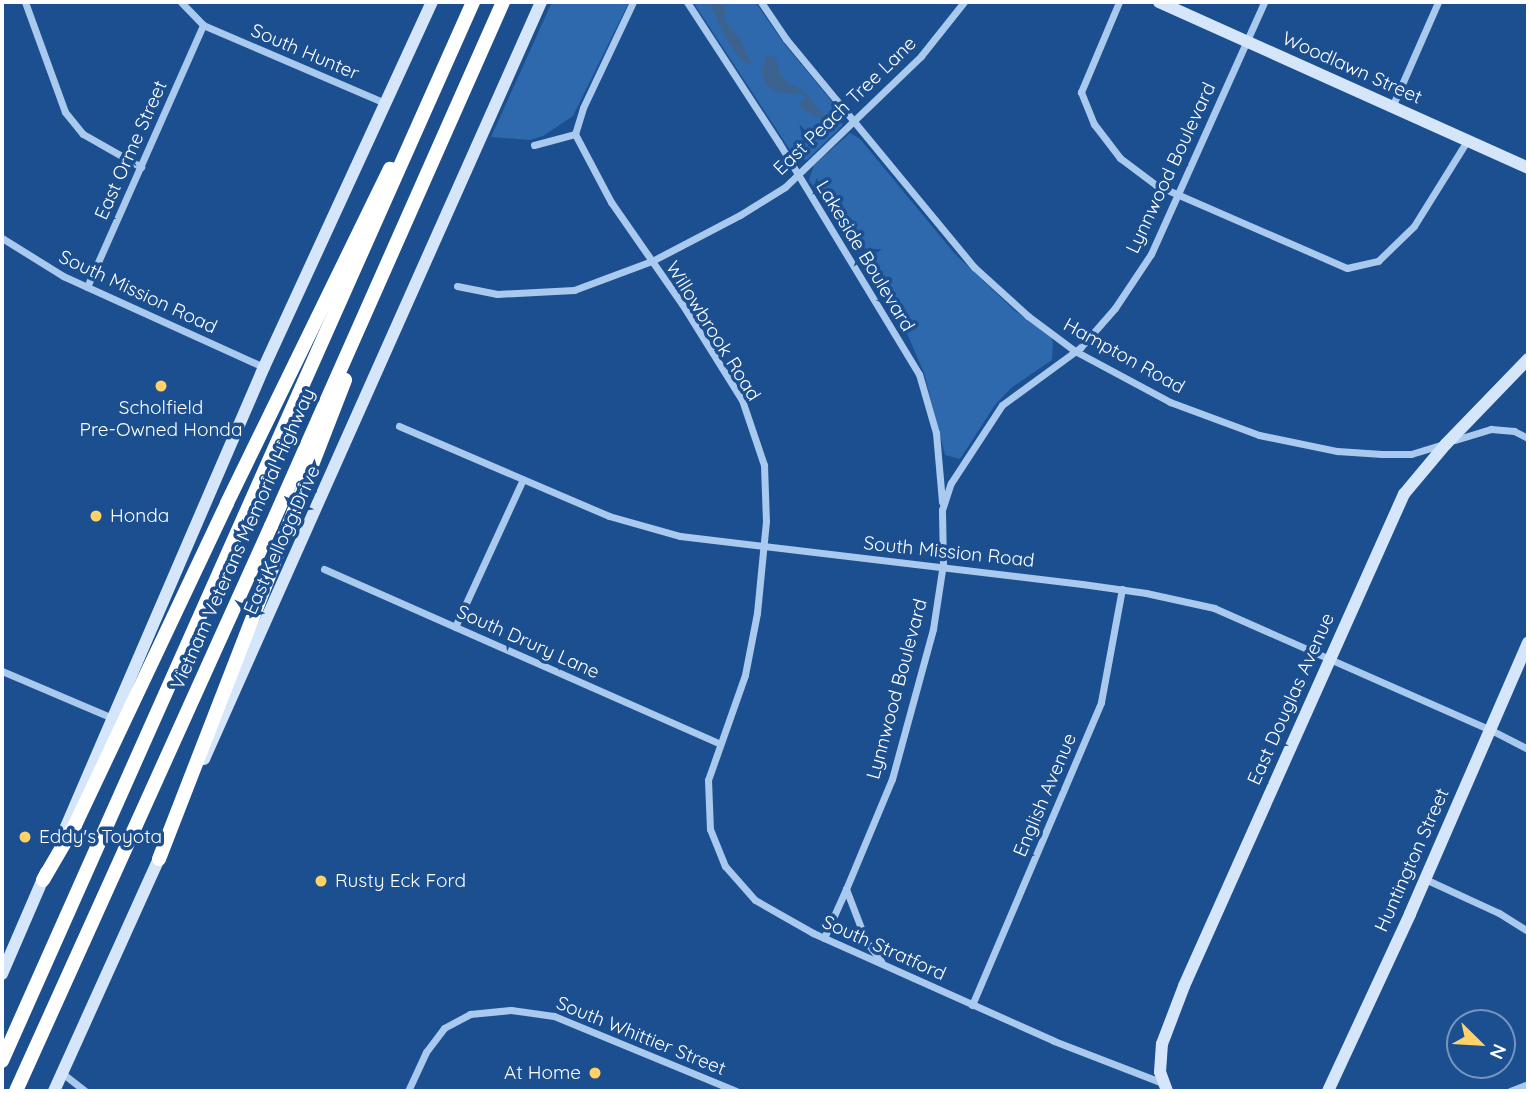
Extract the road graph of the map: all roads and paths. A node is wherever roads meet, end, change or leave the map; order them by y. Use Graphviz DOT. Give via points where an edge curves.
graph roads {
  1 [pos="25,2"];
  2 [pos="181,2"];
  3 [pos="432,2"];
  4 [pos="473,2"];
  5 [pos="503,2"];
  6 [pos="541,2"];
  7 [pos="633,2"];
  8 [pos="687,2"];
  9 [pos="761,2"];
  10 [pos="964,2"];
  11 [pos="1119,2"];
  12 [pos="1159,2"];
  13 [pos="1264,2"];
  14 [pos="1438,2"];
  15 [pos="203,25"];
  16 [pos="1247,42"];
  17 [pos="385,103"];
  18 [pos="1391,107"];
  19 [pos="852,121"];
  20 [pos="575,134"];
  21 [pos="1467,141"];
  22 [pos="534,145"];
  23 [pos="141,167"];
  24 [pos="1528,168"];
  25 [pos="426,173"];
  26 [pos="798,174"];
  27 [pos="1178,195"];
  28 [pos="2,238"];
  29 [pos="652,261"];
  30 [pos="457,286"];
  31 [pos="86,287"];
  32 [pos="1075,351"];
  33 [pos="1528,359"];
  34 [pos="264,367"];
  35 [pos="399,426"];
  36 [pos="1528,438"];
  37 [pos="1446,444"];
  38 [pos="522,481"];
  39 [pos="942,510"];
  40 [pos="764,547"];
  41 [pos="942,567"];
  42 [pos="324,569"];
  43 [pos="1122,589"];
  44 [pos="455,627"];
  45 [pos="1528,643"];
  46 [pos="1330,658"];
  47 [pos="2,671"];
  48 [pos="112,718"];
  49 [pos="1490,730"];
  50 [pos="719,743"];
  51 [pos="1528,749"];
  52 [pos="159,859"];
  53 [pos="1425,879"];
  54 [pos="43,880"];
  55 [pos="846,889"];
  56 [pos="1528,931"];
  57 [pos="824,938"];
  58 [pos="886,964"];
  59 [pos="2,974"];
  60 [pos="972,1005"];
  61 [pos="2,1061"];
  62 [pos="62,1073"];
  63 [pos="1528,1084"];
  64 [pos="1165,1087"];
  65 [pos="16,1091"];
  66 [pos="54,1091"];
  67 [pos="85,1091"];
  68 [pos="408,1091"];
  69 [pos="736,1091"];
  70 [pos="1328,1091"];
  71 [pos="1510,1091"];
  1 -- 23 [label="street" via="65,112 83,134"];
  2 -- 15 [label="street, South Hunter"];
  3 -- 17 [label="main road"];
  4 -- 54 [label="highway" via="75,825"];
  4 -- 61 [label="highway, Vietnam Veterans Memorial Highway"];
  5 -- 25 [label="highway, Vietnam Veterans Memorial Highway"];
  6 -- 52 [label="main road, East Kellogg Drive"];
  7 -- 20 [label="street"];
  8 -- 26 [label="street, Lakeside Boulevard"];
  9 -- 19 [label="street, Hampton Road"];
  10 -- 19 [label="street, East Peach Tree Lane" via="921,56"];
  11 -- 27 [label="street" via="1081,92 1094,124 1120,158"];
  12 -- 16 [label="main road, Woodlawn Street"];
  13 -- 16 [label="street, Lynnwood Boulevard"];
  14 -- 18 [label="street"];
  15 -- 17 [label="street, South Hunter"];
  15 -- 23 [label="street, East Orme Street"];
  16 -- 18 [label="main road, Woodlawn Street"];
  16 -- 27 [label="street, Lynnwood Boulevard"];
  17 -- 34 [label="main road"];
  18 -- 21 [label="main road, Woodlawn Street"];
  19 -- 26 [label="street, East Peach Tree Lane"];
  19 -- 32 [label="street, Hampton Road" via="974,267"];
  20 -- 22 [label="street"];
  20 -- 29 [label="street, Willowbrook Road" via="611,202"];
  21 -- 24 [label="main road, Woodlawn Street"];
  21 -- 27 [label="street" via="1414,226 1378,261 1360,266 1348,268"];
  23 -- 31 [label="street, East Orme Street"];
  25 -- 52 [label="highway"];
  25 -- 65 [label="highway, Vietnam Veterans Memorial Highway"];
  26 -- 29 [label="street, East Peach Tree Lane" via="740,215"];
  26 -- 39 [label="street, Lakeside Boulevard" via="919,374 936,433"];
  27 -- 32 [label="street, Lynnwood Boulevard" via="1151,254 1115,308"];
  28 -- 31 [label="street, South Mission Road"];
  29 -- 30 [label="street, East Peach Tree Lane" via="574,290 497,294"];
  29 -- 40 [label="street, Willowbrook Road" via="742,400 764,465"];
  31 -- 34 [label="street, South Mission Road"];
  32 -- 37 [label="street, Hampton Road" via="1170,402 1259,435 1337,451 1382,454 1411,454"];
  32 -- 39 [label="street, Lynnwood Boulevard" via="1002,405 951,484"];
  33 -- 37 [label="main road, East Douglas Avenue"];
  34 -- 48 [label="main road"];
  35 -- 38 [label="street, South Mission Road"];
  36 -- 37 [label="street, Hampton Road" via="1491,429"];
  37 -- 46 [label="main road, East Douglas Avenue" via="1404,494"];
  38 -- 40 [label="street, South Mission Road" via="620,520 680,536"];
  38 -- 44 [label="street"];
  39 -- 41 [label="street, Lynnwood Boulevard"];
  40 -- 41 [label="street, South Mission Road"];
  40 -- 50 [label="street, Willowbrook Road" via="745,675"];
  41 -- 43 [label="street, South Mission Road"];
  41 -- 55 [label="street, Lynnwood Boulevard" via="933,629 892,779"];
  42 -- 44 [label="street, South Drury Lane"];
  43 -- 46 [label="street, South Mission Road" via="1214,608"];
  43 -- 60 [label="street, English Avenue" via="1101,702"];
  44 -- 50 [label="street, South Drury Lane"];
  45 -- 49 [label="main road, Huntington Street"];
  46 -- 49 [label="street, South Mission Road"];
  46 -- 64 [label="main road, East Douglas Avenue" via="1184,986 1162,1044 1160,1072"];
  47 -- 48 [label="street"];
  48 -- 54 [label="main road"];
  49 -- 51 [label="street, South Mission Road"];
  49 -- 53 [label="main road, Huntington Street"];
  50 -- 57 [label="street, South Stratford" via="708,780 707,812 725,866 755,900"];
  52 -- 62 [label="main road, East Kellogg Drive"];
  53 -- 56 [label="street"];
  53 -- 70 [label="main road, Huntington Street"];
  54 -- 59 [label="main road"];
  55 -- 57 [label="street, Lynnwood Boulevard"];
  55 -- 58 [label="street" via="866,941"];
  57 -- 58 [label="street, South Stratford"];
  58 -- 60 [label="street, South Stratford"];
  60 -- 64 [label="street, South Stratford"];
  62 -- 66 [label="main road, East Kellogg Drive"];
  62 -- 67 [label="street"];
  63 -- 71 [label="street"];
  68 -- 69 [label="street, South Whittier Street" via="426,1052 444,1028 470,1014 511,1010 540,1013"];
}
